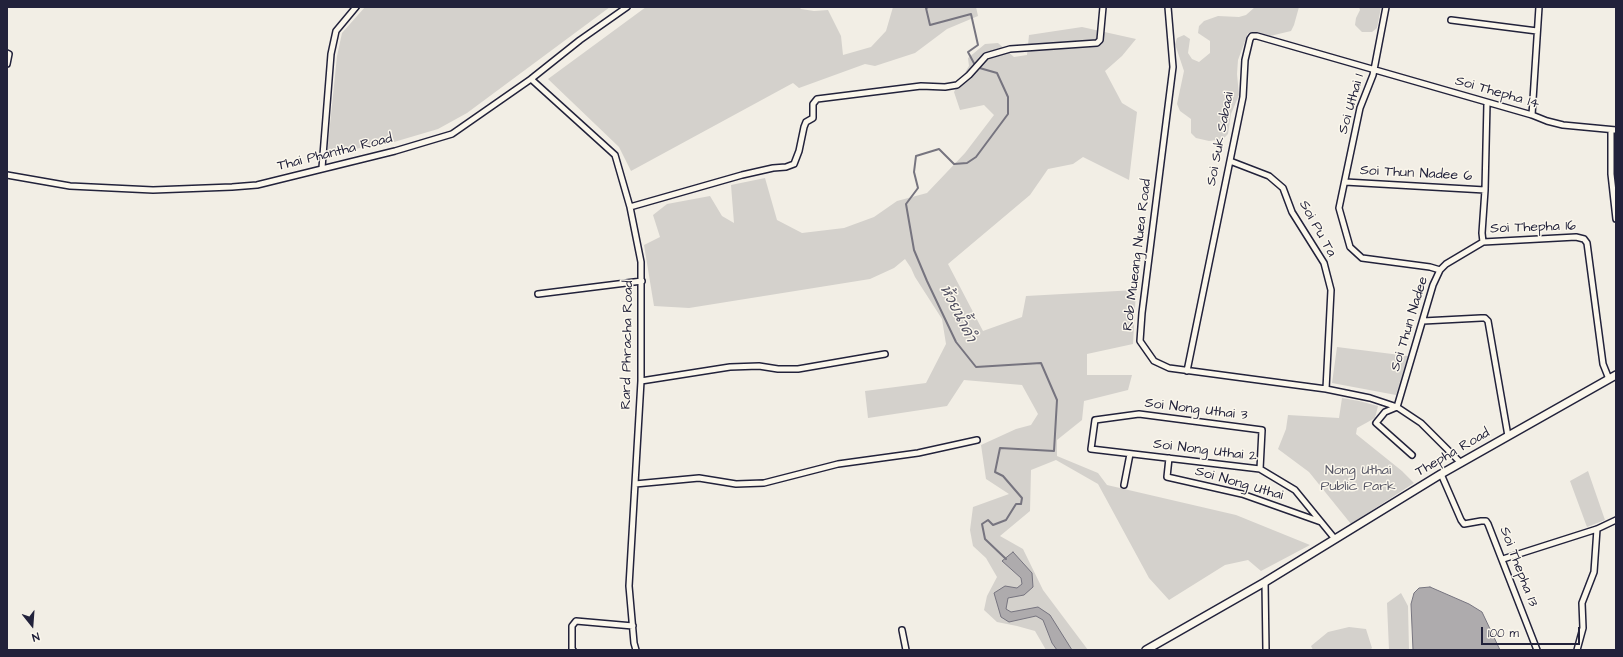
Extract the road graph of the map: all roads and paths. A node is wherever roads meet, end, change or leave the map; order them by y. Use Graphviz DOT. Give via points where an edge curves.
graph roads {
  1 [pos="356,7"];
  2 [pos="627,7"];
  3 [pos="1103,7"];
  4 [pos="1168,7"];
  5 [pos="1386,7"];
  6 [pos="1539,7"];
  7 [pos="1451,20"];
  8 [pos="1537,31"];
  9 [pos="7,54"];
  10 [pos="7,64"];
  11 [pos="1374,70"];
  12 [pos="531,79"];
  13 [pos="1487,103"];
  14 [pos="1532,115"];
  15 [pos="1613,130"];
  16 [pos="1230,161"];
  17 [pos="322,168"];
  18 [pos="7,175"];
  19 [pos="1345,182"];
  20 [pos="1485,190"];
  21 [pos="630,207"];
  22 [pos="1616,219"];
  23 [pos="1483,242"];
  24 [pos="1440,270"];
  25 [pos="642,281"];
  26 [pos="538,294"];
  27 [pos="1424,321"];
  28 [pos="884,354"];
  29 [pos="1187,371"];
  30 [pos="1616,375"];
  31 [pos="1609,378"];
  32 [pos="641,381"];
  33 [pos="1326,389"];
  34 [pos="1397,407"];
  35 [pos="1508,436"];
  36 [pos="977,440"];
  37 [pos="1091,449"];
  38 [pos="1130,454"];
  39 [pos="1412,455"];
  40 [pos="1169,458"];
  41 [pos="1461,462"];
  42 [pos="1260,469"];
  43 [pos="1441,474"];
  44 [pos="635,484"];
  45 [pos="1124,485"];
  46 [pos="1616,520"];
  47 [pos="1321,522"];
  48 [pos="1597,529"];
  49 [pos="1335,539"];
  50 [pos="1503,559"];
  51 [pos="1264,582"];
  52 [pos="633,626"];
  53 [pos="902,630"];
  54 [pos="573,650"];
  55 [pos="636,650"];
  56 [pos="906,650"];
  57 [pos="1146,650"];
  58 [pos="1266,650"];
  59 [pos="1537,650"];
  60 [pos="1577,650"];
  1 -- 17 [label="street" via="336,31"];
  2 -- 12 [label="street, Thai Phantha Road"];
  3 -- 21 [label="street" via="1100,40 1097,43 1010,49 986,56 957,85 921,86 817,99 813,104 813,118 806,122 804,127 794,164 742,174"];
  4 -- 29 [label="street, Rob Mueang Nuea Road" via="1173,67 1140,341 1154,361 1169,368"];
  5 -- 11 [label="street, Soi Uthai 1"];
  6 -- 8 [label="street"];
  7 -- 8 [label="street"];
  8 -- 14 [label="street"];
  9 -- 10 [label="street"];
  11 -- 13 [label="street, Soi Thepha 14"];
  11 -- 16 [label="street, Soi Suk Sabaai" via="1252,36 1245,60 1244,97"];
  11 -- 19 [label="street, Soi Uthai 1" via="1360,108"];
  12 -- 17 [label="street, Thai Phantha Road" via="452,134 395,151"];
  12 -- 21 [label="street, Rard Phracha Road" via="615,155"];
  13 -- 14 [label="street, Soi Thepha 14"];
  13 -- 20 [label="street"];
  14 -- 15 [label="street, Soi Thepha 14" via="1563,125"];
  15 -- 22 [label="street" via="1611,174"];
  16 -- 29 [label="street, Soi Suk Sabaai"];
  16 -- 33 [label="street, Soi Pu Ta" via="1269,176 1283,188 1292,212 1324,263 1331,290"];
  17 -- 18 [label="street, Thai Phantha Road" via="257,185 153,190 70,186"];
  19 -- 20 [label="street, Soi Thun Nadee 6"];
  19 -- 24 [label="street, Soi Uthai 1" via="1339,208 1350,247 1362,258"];
  20 -- 23 [label="street"];
  21 -- 25 [label="street, Rard Phracha Road" via="641,262"];
  23 -- 24 [label="street, Soi Thun Nadee"];
  23 -- 31 [label="street, Soi Thepha 16" via="1576,237 1584,239 1587,243 1603,364"];
  24 -- 27 [label="street, Soi Thun Nadee" via="1433,285"];
  25 -- 26 [label="street"];
  25 -- 32 [label="street, Rard Phracha Road"];
  27 -- 34 [label="street, Soi Thun Nadee"];
  27 -- 35 [label="street" via="1485,318 1488,321"];
  28 -- 32 [label="street" via="798,369 730,367"];
  29 -- 33 [label="street, Rob Mueang Nuea Road"];
  30 -- 31 [label="street, Thepha Road"];
  31 -- 35 [label="street, Thepha Road"];
  32 -- 44 [label="street, Rard Phracha Road"];
  33 -- 34 [label="street, Rob Mueang Nuea Road" via="1370,398"];
  34 -- 39 [label="street" via="1385,412 1376,423"];
  34 -- 41 [label="street, Rob Mueang Nuea Road" via="1421,423"];
  35 -- 41 [label="street, Thepha Road"];
  36 -- 44 [label="street" via="918,453 838,464 764,483 736,484 699,478"];
  37 -- 38 [label="street, Soi Nong Uthai 2"];
  37 -- 42 [label="street, Soi Nong Uthai 3" via="1095,420 1139,414 1262,430"];
  38 -- 40 [label="street, Soi Nong Uthai 2"];
  38 -- 45 [label="street"];
  40 -- 42 [label="street, Soi Nong Uthai 2"];
  40 -- 47 [label="street, Soi Nong Uthai" via="1167,476 1242,494"];
  41 -- 43 [label="street, Thepha Road"];
  42 -- 47 [label="street, Soi Nong Uthai 2" via="1295,490"];
  43 -- 49 [label="street, Thepha Road"];
  43 -- 50 [label="street, Soi Thepha 13" via="1461,520 1464,524 1486,521"];
  44 -- 52 [label="street, Rard Phracha Road" via="629,586"];
  46 -- 48 [label="street"];
  47 -- 49 [label="street, Soi Nong Uthai 2"];
  48 -- 50 [label="street"];
  48 -- 60 [label="street" via="1594,572 1582,603 1583,628"];
  49 -- 51 [label="street, Thepha Road"];
  50 -- 59 [label="street, Soi Thepha 13"];
  51 -- 57 [label="street, Thepha Road"];
  51 -- 58 [label="street"];
  52 -- 54 [label="street" via="576,621 572,626"];
  52 -- 55 [label="street, Rard Phracha Road"];
  53 -- 56 [label="street"];
}
